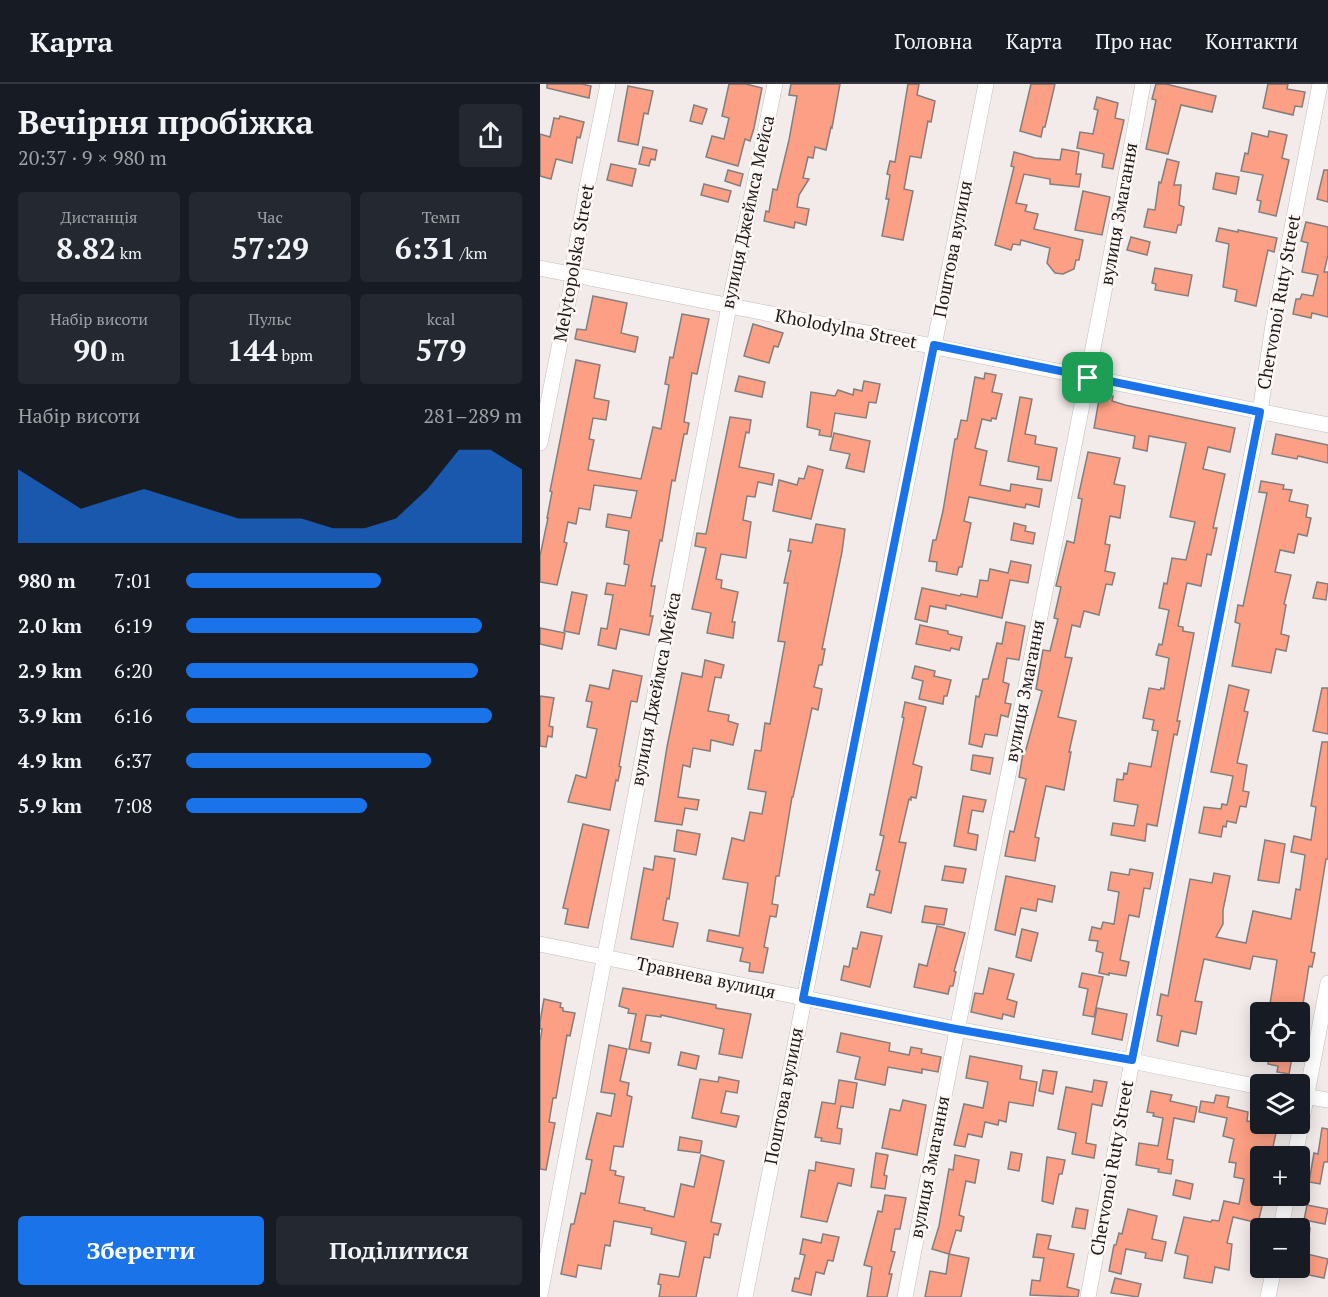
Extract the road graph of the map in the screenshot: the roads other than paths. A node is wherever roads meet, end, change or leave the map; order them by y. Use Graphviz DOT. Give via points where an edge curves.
graph roads {
  1 [pos="608,84"];
  2 [pos="775,84"];
  3 [pos="986,84"];
  4 [pos="1143,84"];
  5 [pos="1320,84"];
  6 [pos="540,268"];
  7 [pos="572,274"];
  8 [pos="729,306"];
  9 [pos="934,345"];
  10 [pos="1088,378"];
  11 [pos="1260,412"];
  12 [pos="1328,425"];
  13 [pos="540,442"];
  14 [pos="540,944"];
  15 [pos="605,957"];
  16 [pos="1328,983"];
  17 [pos="803,999"];
  18 [pos="956,1029"];
  19 [pos="1132,1060"];
  20 [pos="1308,1074"];
  21 [pos="1250,1085"];
  22 [pos="1310,1097"];
  23 [pos="1328,1100"];
  24 [pos="1272,1278"];
  25 [pos="540,1295"];
  26 [pos="745,1297"];
  27 [pos="905,1297"];
  28 [pos="1088,1297"];
  29 [pos="1268,1297"];
  1 -- 7 [label="street, Melytopolska Street"];
  2 -- 8 [label="street, вулиця Джеймса Мейса"];
  3 -- 9 [label="street, Поштова вулиця"];
  4 -- 10 [label="street, вулиця Змагання"];
  5 -- 11 [label="street, Chervonoi Ruty Street"];
  6 -- 7 [label="street, Kholodylna Street"];
  7 -- 8 [label="street, Kholodylna Street"];
  7 -- 13 [label="street, Melytopolska Street"];
  8 -- 9 [label="street, Kholodylna Street"];
  8 -- 15 [label="street, вулиця Джеймса Мейса"];
  9 -- 10 [label="street, Kholodylna Street"];
  9 -- 17 [label="street, Поштова вулиця"];
  10 -- 11 [label="street, Kholodylna Street"];
  10 -- 18 [label="street, вулиця Змагання"];
  11 -- 12 [label="street, Kholodylna Street"];
  11 -- 19 [label="street, Chervonoi Ruty Street"];
  14 -- 15 [label="street, Травнева вулиця"];
  15 -- 17 [label="street, Травнева вулиця"];
  15 -- 25 [label="street, вулиця Джеймса Мейса"];
  16 -- 20 [label="street"];
  17 -- 18 [label="street, Травнева вулиця"];
  17 -- 26 [label="street, Поштова вулиця"];
  18 -- 19 [label="street, Травнева вулиця"];
  18 -- 27 [label="street, вулиця Змагання"];
  19 -- 21 [label="street, Травнева вулиця"];
  19 -- 28 [label="street, Chervonoi Ruty Street"];
  22 -- 23 [label="street"];
  24 -- 29 [label="street"];
}
